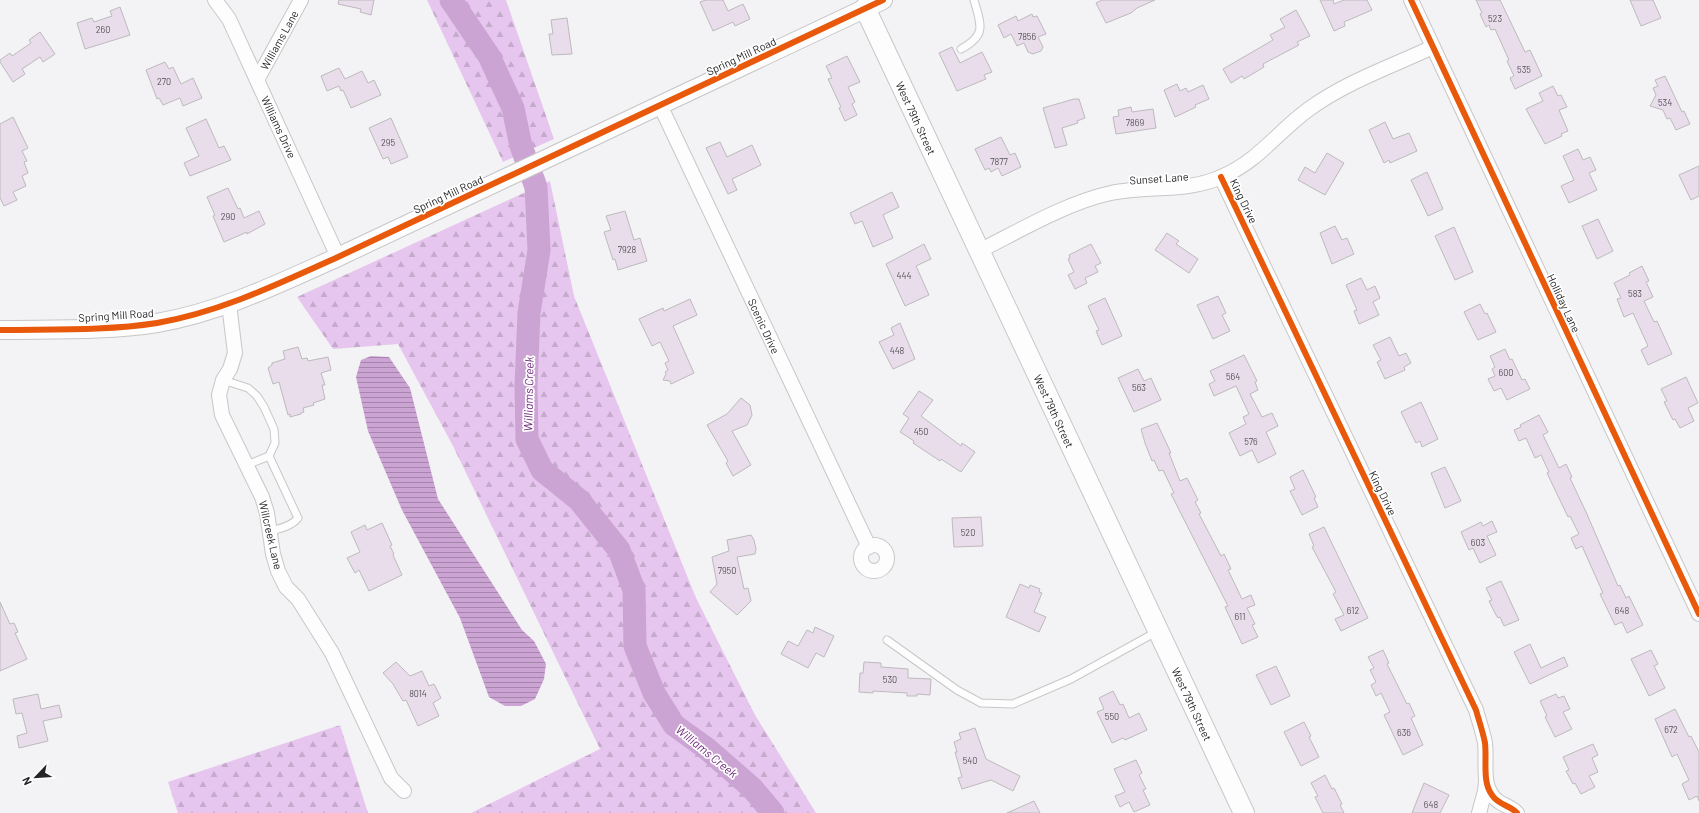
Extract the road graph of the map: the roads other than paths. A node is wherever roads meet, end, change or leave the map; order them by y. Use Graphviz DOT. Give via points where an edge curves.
graph roads {
  1 [pos="215,0"];
  2 [pos="301,0"];
  3 [pos="974,0"];
  4 [pos="1411,0"];
  5 [pos="874,4"];
  6 [pos="1433,47"];
  7 [pos="961,50"];
  8 [pos="257,80"];
  9 [pos="660,105"];
  10 [pos="1221,177"];
  11 [pos="979,251"];
  12 [pos="338,257"];
  13 [pos="229,304"];
  14 [pos="0,330"];
  15 [pos="223,380"];
  16 [pos="269,456"];
  17 [pos="247,465"];
  18 [pos="270,531"];
  19 [pos="869,547"];
  20 [pos="1699,614"];
  21 [pos="1158,631"];
  22 [pos="887,640"];
  23 [pos="1486,782"];
  24 [pos="404,791"];
  25 [pos="1244,813"];
  26 [pos="1479,813"];
  27 [pos="1517,813"];
  1 -- 8 [label="street, Williams Drive" via="229,19"];
  2 -- 8 [label="street, Williams Lane"];
  3 -- 7 [label="lane" via="980,22 980,34 974,42"];
  4 -- 6 [label="street, Holliday Lane"];
  5 -- 9 [label="street, Spring Mill Road"];
  5 -- 11 [label="main road, West 79th Street"];
  6 -- 10 [label="street, Sunset Lane" via="1346,87 1320,102 1296,119 1258,156"];
  6 -- 20 [label="street, Holliday Lane"];
  8 -- 12 [label="street, Williams Drive"];
  9 -- 12 [label="street, Spring Mill Road"];
  9 -- 19 [label="street, Scenic Drive"];
  10 -- 11 [label="street, Sunset Lane" via="1191,186 1130,190 1094,197"];
  10 -- 23 [label="street, King Drive" via="1476,710 1485,744"];
  11 -- 21 [label="main road, West 79th Street"];
  12 -- 13 [label="street, Spring Mill Road"];
  13 -- 14 [label="street, Spring Mill Road" via="175,319 130,326"];
  13 -- 15 [label="street, Willcreek Lane" via="235,353"];
  15 -- 16 [label="lane" via="248,388 264,406 274,429 274,443"];
  15 -- 17 [label="street, Willcreek Lane" via="220,395 222,415"];
  16 -- 17 [label="lane"];
  16 -- 18 [label="lane" via="298,518"];
  17 -- 18 [label="street, Willcreek Lane" via="262,497"];
  18 -- 24 [label="street, Willcreek Lane" via="274,560 286,586 298,599 332,653 391,778"];
  21 -- 22 [label="lane" via="1071,679 1013,704 981,703 957,690"];
  21 -- 25 [label="main road, West 79th Street"];
  23 -- 26 [label="street, King Drive"];
  23 -- 27 [label="street, King Drive" via="1494,799"];
}
